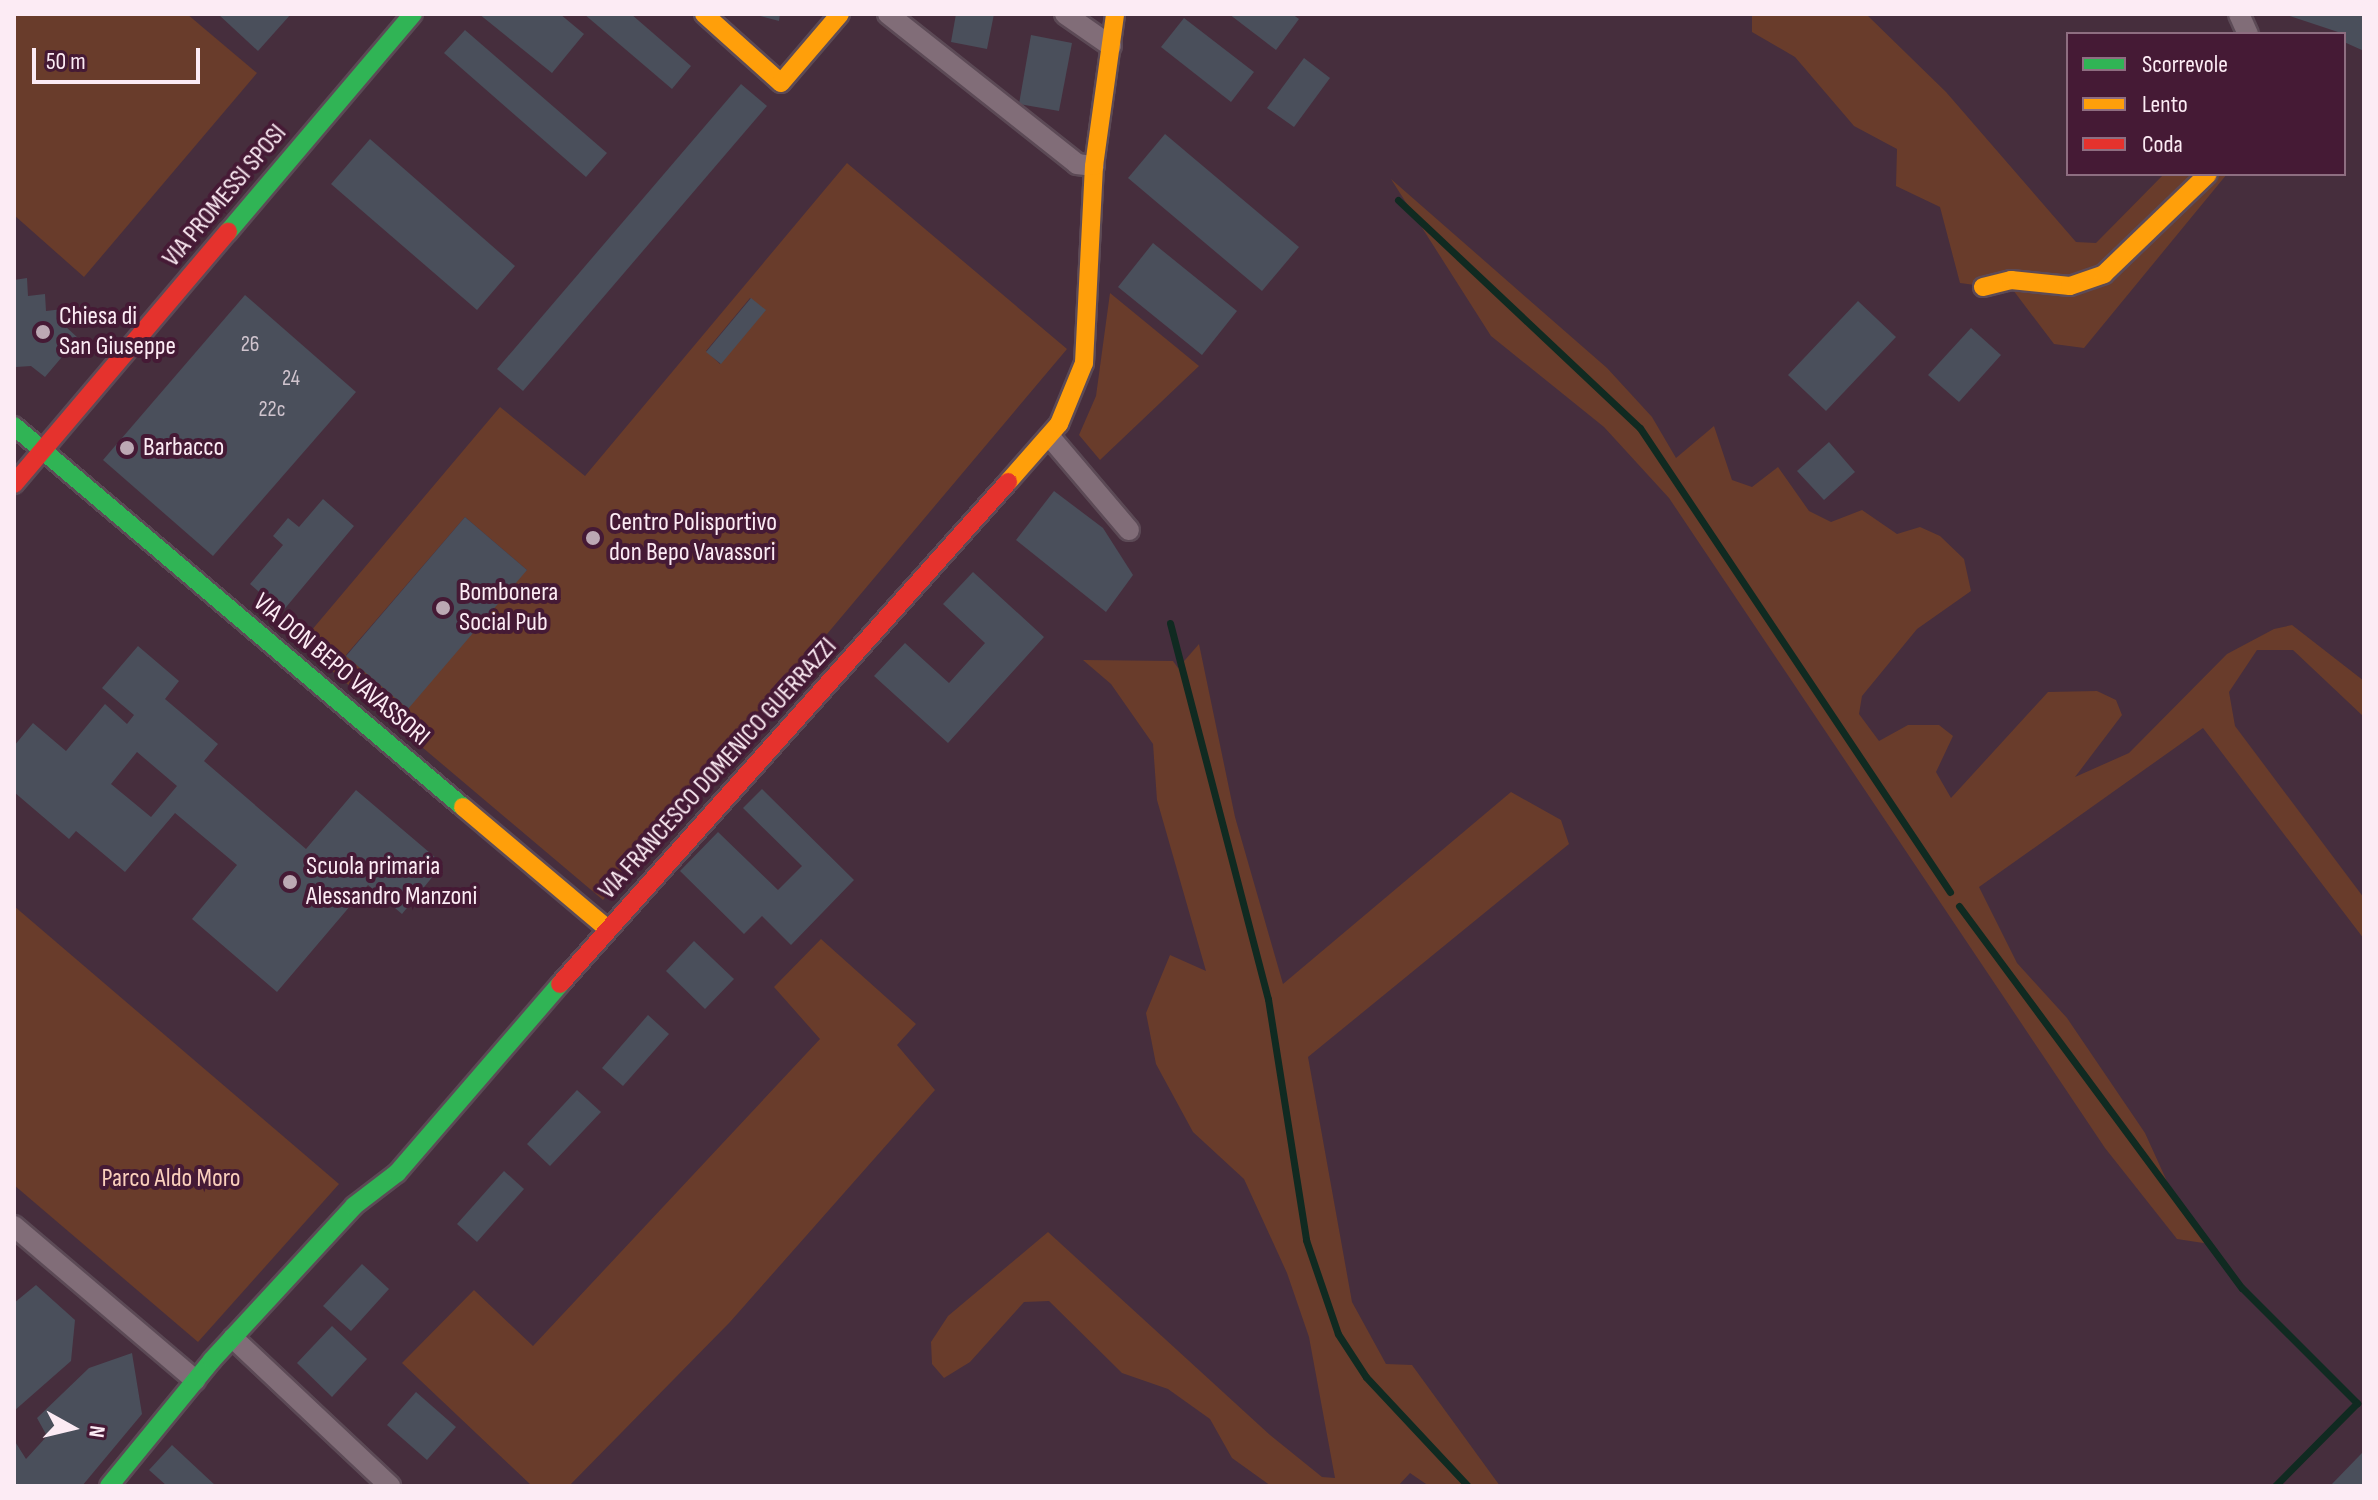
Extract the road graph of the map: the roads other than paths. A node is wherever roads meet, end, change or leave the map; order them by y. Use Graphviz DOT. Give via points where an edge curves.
graph roads {
  1 [pos="413,14"];
  2 [pos="704,14"];
  3 [pos="840,14"];
  4 [pos="888,14"];
  5 [pos="1065,14"];
  6 [pos="1115,14"];
  7 [pos="1111,46"];
  8 [pos="1094,166"];
  9 [pos="2206,176"];
  10 [pos="1983,287"];
  11 [pos="14,426"];
  12 [pos="1050,437"];
  13 [pos="42,450"];
  14 [pos="14,484"];
  15 [pos="1129,530"];
  16 [pos="608,929"];
  17 [pos="14,1226"];
  18 [pos="233,1338"];
  19 [pos="195,1380"];
  20 [pos="109,1486"];
  21 [pos="390,1486"];
  1 -- 13 [label="street, VIA PROMESSI SPOSI"];
  2 -- 3 [label="street" via="780,83"];
  4 -- 8 [label="street" via="1077,164"];
  5 -- 7 [label="street"];
  6 -- 7 [label="street, VIA FRANCESCO DOMENICO GUERRAZZI"];
  7 -- 8 [label="street, VIA FRANCESCO DOMENICO GUERRAZZI"];
  8 -- 12 [label="street, VIA FRANCESCO DOMENICO GUERRAZZI" via="1084,363"];
  9 -- 10 [label="street" via="2104,274 2070,286 2011,280"];
  11 -- 13 [label="street, VIA DON BEPO VAVASSORI"];
  12 -- 15 [label="street"];
  12 -- 16 [label="street, VIA FRANCESCO DOMENICO GUERRAZZI"];
  13 -- 14 [label="street, VIA PROMESSI SPOSI"];
  13 -- 16 [label="street, VIA DON BEPO VAVASSORI"];
  16 -- 18 [label="street, VIA FRANCESCO DOMENICO GUERRAZZI" via="397,1173 354,1206"];
  17 -- 19 [label="street"];
  18 -- 19 [label="street, VIA FRANCESCO DOMENICO GUERRAZZI"];
  18 -- 21 [label="street"];
  19 -- 20 [label="street, VIA FRANCESCO DOMENICO GUERRAZZI"];
}
